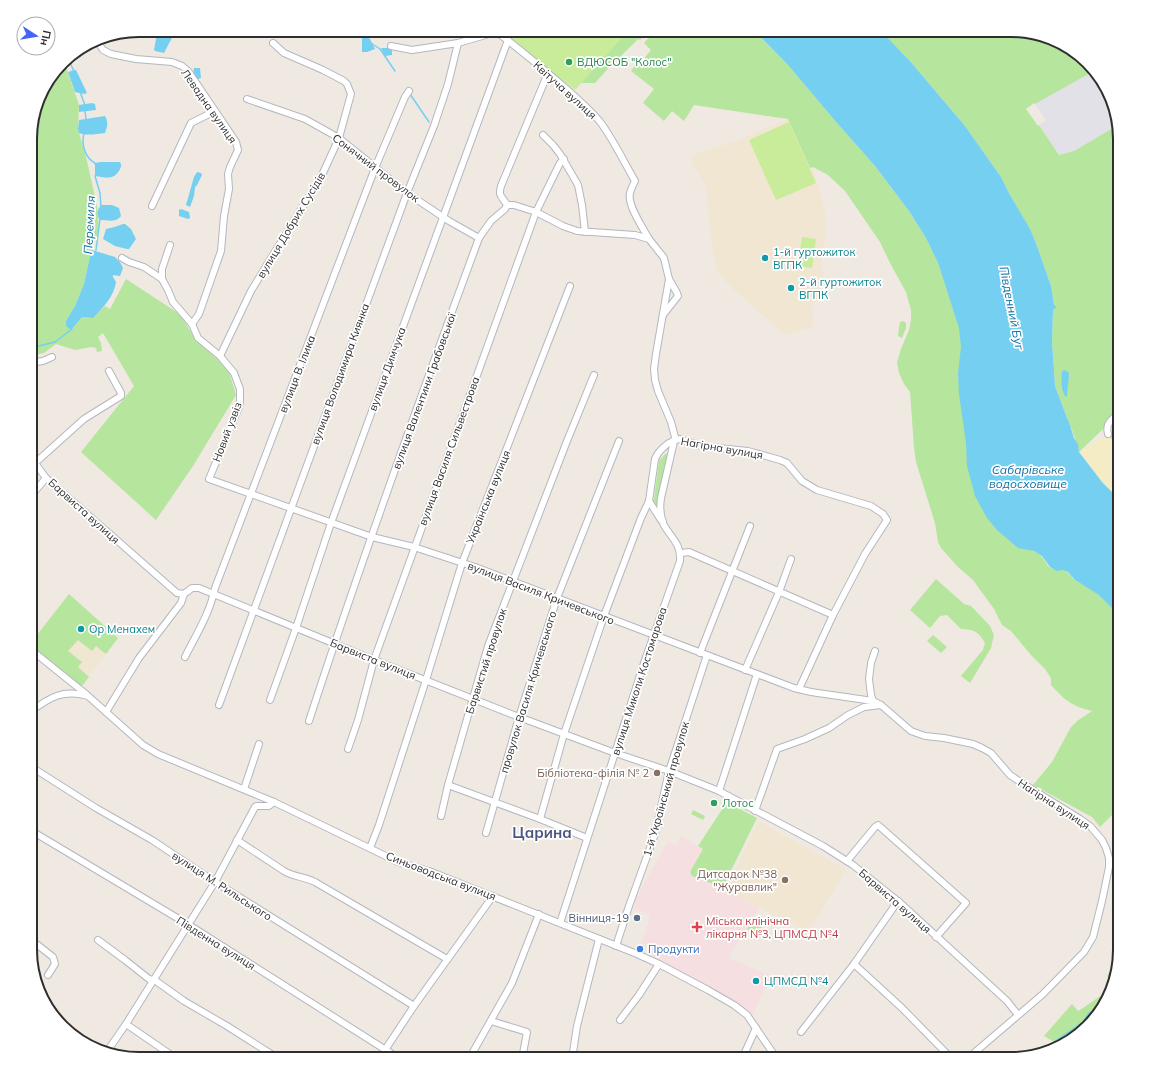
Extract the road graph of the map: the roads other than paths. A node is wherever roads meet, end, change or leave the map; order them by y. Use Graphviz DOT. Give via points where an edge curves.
graph roads {
  1 [pos="475,37"];
  2 [pos="504,37"];
  3 [pos="508,40"];
  4 [pos="458,42"];
  5 [pos="273,43"];
  6 [pos="100,45"];
  7 [pos="391,46"];
  8 [pos="548,73"];
  9 [pos="409,91"];
  10 [pos="247,99"];
  11 [pos="215,111"];
  12 [pos="543,135"];
  13 [pos="338,138"];
  14 [pos="564,159"];
  15 [pos="375,168"];
  16 [pos="635,181"];
  17 [pos="407,193"];
  18 [pos="507,205"];
  19 [pos="152,206"];
  20 [pos="536,212"];
  21 [pos="443,217"];
  22 [pos="585,232"];
  23 [pos="479,238"];
  24 [pos="649,239"];
  25 [pos="170,245"];
  26 [pos="122,258"];
  27 [pos="162,279"];
  28 [pos="669,279"];
  29 [pos="570,286"];
  30 [pos="662,316"];
  31 [pos="192,324"];
  32 [pos="220,356"];
  33 [pos="52,357"];
  34 [pos="37,362"];
  35 [pos="109,371"];
  36 [pos="594,375"];
  37 [pos="1113,419"];
  38 [pos="1108,434"];
  39 [pos="675,440"];
  40 [pos="619,442"];
  41 [pos="37,457"];
  42 [pos="37,467"];
  43 [pos="46,478"];
  44 [pos="209,479"];
  45 [pos="37,489"];
  46 [pos="251,494"];
  47 [pos="649,501"];
  48 [pos="291,509"];
  49 [pos="330,523"];
  50 [pos="663,524"];
  51 [pos="750,526"];
  52 [pos="372,537"];
  53 [pos="414,547"];
  54 [pos="680,553"];
  55 [pos="791,559"];
  56 [pos="462,563"];
  57 [pos="732,572"];
  58 [pos="513,581"];
  59 [pos="779,592"];
  60 [pos="184,594"];
  61 [pos="213,595"];
  62 [pos="557,598"];
  63 [pos="254,611"];
  64 [pos="832,615"];
  65 [pos="604,616"];
  66 [pos="296,628"];
  67 [pos="654,635"];
  68 [pos="334,644"];
  69 [pos="875,651"];
  70 [pos="700,653"];
  71 [pos="37,655"];
  72 [pos="707,655"];
  73 [pos="185,657"];
  74 [pos="374,660"];
  75 [pos="745,670"];
  76 [pos="757,674"];
  77 [pos="426,680"];
  78 [pos="799,690"];
  79 [pos="88,696"];
  80 [pos="270,700"];
  81 [pos="474,700"];
  82 [pos="873,701"];
  83 [pos="219,705"];
  84 [pos="881,705"];
  85 [pos="37,707"];
  86 [pos="106,712"];
  87 [pos="519,717"];
  88 [pos="309,721"];
  89 [pos="564,734"];
  90 [pos="259,744"];
  91 [pos="348,749"];
  92 [pos="615,753"];
  93 [pos="37,770"];
  94 [pos="669,771"];
  95 [pos="448,785"];
  96 [pos="244,789"];
  97 [pos="719,791"];
  98 [pos="274,802"];
  99 [pos="495,802"];
  100 [pos="755,811"];
  101 [pos="441,816"];
  102 [pos="540,819"];
  103 [pos="486,833"];
  104 [pos="37,834"];
  105 [pos="587,838"];
  106 [pos="237,840"];
  107 [pos="370,848"];
  108 [pos="847,861"];
  109 [pos="215,882"];
  110 [pos="493,896"];
  111 [pos="898,901"];
  112 [pos="539,914"];
  113 [pos="560,923"];
  114 [pos="189,925"];
  115 [pos="936,937"];
  116 [pos="599,939"];
  117 [pos="98,940"];
  118 [pos="37,944"];
  119 [pos="616,946"];
  120 [pos="447,959"];
  121 [pos="659,964"];
  122 [pos="854,964"];
  123 [pos="48,975"];
  124 [pos="153,981"];
  125 [pos="414,1006"];
  126 [pos="1018,1015"];
  127 [pos="620,1020"];
  128 [pos="491,1021"];
  129 [pos="126,1024"];
  130 [pos="756,1028"];
  131 [pos="801,1032"];
  132 [pos="109,1048"];
  133 [pos="385,1050"];
  134 [pos="167,1052"];
  135 [pos="268,1052"];
  136 [pos="388,1052"];
  137 [pos="473,1052"];
  138 [pos="523,1052"];
  139 [pos="573,1052"];
  140 [pos="745,1052"];
  141 [pos="772,1052"];
  142 [pos="945,1052"];
  143 [pos="975,1052"];
  1 -- 4 [label="street"];
  2 -- 3 [label="street, Квітуча вулиця"];
  3 -- 8 [label="street, Квітуча вулиця"];
  3 -- 21 [label="street, вулиця Димчука"];
  4 -- 7 [label="street" via="412,50"];
  4 -- 17 [label="street, вулиця Володимира Киянка" via="434,126"];
  5 -- 13 [label="street, вулиця Добрих Сусідів" via="284,53 347,84 351,94"];
  6 -- 11 [label="street, Левадна вулиця" via="111,54 172,62 182,66"];
  8 -- 16 [label="street, Квітуча вулиця" via="601,124"];
  8 -- 18 [label="street" via="501,186 500,196"];
  9 -- 15 [label="street, вулиця В. Ілика"];
  10 -- 13 [label="street, Сонячний провулок" via="305,119"];
  11 -- 19 [label="street" via="191,123"];
  11 -- 31 [label="street, Левадна вулиця" via="236,142 238,150 228,174 229,189 221,251 199,314"];
  12 -- 14 [label="street"];
  13 -- 15 [label="street, Сонячний провулок"];
  13 -- 32 [label="street, вулиця Добрих Сусідів" via="322,176 251,291"];
  14 -- 20 [label="street, вулиця Василя Сильвестрова"];
  14 -- 22 [label="street" via="578,185"];
  15 -- 17 [label="street, Сонячний провулок"];
  15 -- 46 [label="street, вулиця В. Ілика"];
  16 -- 24 [label="street, Нагірна вулиця" via="629,199"];
  17 -- 21 [label="street, Сонячний провулок"];
  17 -- 48 [label="street, вулиця Володимира Киянка"];
  18 -- 20 [label="street"];
  18 -- 23 [label="street, вулиця Валентини Грабовської"];
  20 -- 22 [label="street" via="563,226"];
  20 -- 53 [label="street, вулиця Василя Сильвестрова"];
  21 -- 23 [label="street, Сонячний провулок"];
  21 -- 49 [label="street, вулиця Димчука"];
  22 -- 24 [label="street" via="635,235"];
  23 -- 52 [label="street, вулиця Валентини Грабовської"];
  24 -- 28 [label="street, Нагірна вулиця" via="664,258"];
  25 -- 27 [label="street" via="162,269"];
  26 -- 27 [label="street" via="144,266"];
  27 -- 31 [label="street, Новий узвіз" via="173,302"];
  28 -- 30 [label="street, Нагірна вулиця"];
  28 -- 30 [label="street" via="678,296"];
  29 -- 56 [label="street, Українська вулиця"];
  30 -- 39 [label="street, Нагірна вулиця" via="654,369 655,380"];
  31 -- 32 [label="street, Новий узвіз" via="198,338"];
  32 -- 44 [label="street, Новий узвіз" via="234,373 240,389 240,401"];
  33 -- 34 [label="street"];
  35 -- 41 [label="street" via="121,393 120,396 84,419"];
  36 -- 58 [label="street, Барвистий провулок"];
  37 -- 38 [label="street" via="1108,424"];
  39 -- 47 [label="street" via="662,449 655,459"];
  39 -- 50 [label="street" via="660,504"];
  39 -- 64 [label="street, Нагірна вулиця" via="680,439 701,446 748,451 780,460 787,463 802,481 817,490 871,506 883,514 887,520 865,554"];
  40 -- 62 [label="street, провулок Василя Кричевського"];
  42 -- 43 [label="street, Барвиста вулиця"];
  43 -- 45 [label="street"];
  43 -- 60 [label="street, Барвиста вулиця" via="174,591"];
  44 -- 46 [label="street, вулиця Василя Кричевського"];
  46 -- 48 [label="street, вулиця Василя Кричевського"];
  46 -- 61 [label="street, вулиця В. Ілика"];
  47 -- 50 [label="street"];
  47 -- 65 [label="street"];
  48 -- 49 [label="street, вулиця Василя Кричевського"];
  48 -- 63 [label="street, вулиця Володимира Киянка"];
  49 -- 52 [label="street, вулиця Василя Кричевського"];
  49 -- 66 [label="street, вулиця Димчука"];
  50 -- 54 [label="street"];
  51 -- 57 [label="street"];
  52 -- 53 [label="street, вулиця Василя Кричевського"];
  52 -- 68 [label="street, вулиця Валентини Грабовської"];
  53 -- 56 [label="street, вулиця Василя Кричевського"];
  53 -- 74 [label="street, вулиця Василя Сильвестрова"];
  54 -- 57 [label="street" via="689,552"];
  54 -- 67 [label="street, вулиця Миколи Костомарова" via="680,561"];
  55 -- 59 [label="street"];
  56 -- 58 [label="street, вулиця Василя Кричевського"];
  56 -- 77 [label="street, Українська вулиця"];
  57 -- 59 [label="street"];
  57 -- 70 [label="street"];
  58 -- 62 [label="street, вулиця Василя Кричевського"];
  58 -- 81 [label="street, Барвистий провулок" via="488,646"];
  59 -- 64 [label="street"];
  59 -- 75 [label="street"];
  60 -- 61 [label="street, Барвиста вулиця" via="195,588"];
  60 -- 86 [label="street" via="181,603 139,658"];
  61 -- 63 [label="street, Барвиста вулиця"];
  61 -- 73 [label="street, вулиця В. Ілика"];
  62 -- 65 [label="street, вулиця Василя Кричевського"];
  62 -- 87 [label="street, провулок Василя Кричевського"];
  63 -- 66 [label="street, Барвиста вулиця"];
  63 -- 83 [label="street, вулиця Володимира Киянка"];
  64 -- 78 [label="street"];
  65 -- 67 [label="street, вулиця Василя Кричевського"];
  65 -- 89 [label="street"];
  66 -- 68 [label="street, Барвиста вулиця"];
  66 -- 80 [label="street, вулиця Димчука"];
  67 -- 70 [label="street, вулиця Василя Кричевського"];
  67 -- 92 [label="street, вулиця Миколи Костомарова"];
  68 -- 74 [label="street, Барвиста вулиця"];
  68 -- 88 [label="street, вулиця Валентини Грабовської"];
  69 -- 82 [label="street" via="869,679"];
  70 -- 72 [label="street, вулиця Василя Кричевського"];
  71 -- 79 [label="street, Синьоводська вулиця"];
  72 -- 75 [label="street, вулиця Василя Кричевського"];
  72 -- 94 [label="street, 1-й Український провулок"];
  74 -- 77 [label="street, Барвиста вулиця"];
  74 -- 91 [label="street, вулиця Василя Сильвестрова"];
  75 -- 76 [label="street, вулиця Василя Кричевського"];
  76 -- 78 [label="street, вулиця Василя Кричевського"];
  76 -- 97 [label="street"];
  77 -- 81 [label="street, Барвиста вулиця"];
  77 -- 107 [label="street, Українська вулиця"];
  78 -- 82 [label="street, вулиця Василя Кричевського"];
  79 -- 85 [label="street" via="70,693 57,695"];
  79 -- 86 [label="street, Синьоводська вулиця"];
  81 -- 87 [label="street, Барвиста вулиця"];
  81 -- 95 [label="street, Барвистий провулок"];
  82 -- 84 [label="street, Нагірна вулиця"];
  84 -- 100 [label="street" via="864,707 829,728 777,749"];
  84 -- 126 [label="street, Нагірна вулиця" via="910,731 973,744 987,750 1010,775 1091,827 1106,848 1109,867 1093,938 1084,952 1043,994"];
  86 -- 96 [label="street, Синьоводська вулиця" via="154,752"];
  87 -- 89 [label="street, Барвиста вулиця"];
  87 -- 99 [label="street, провулок Василя Кричевського"];
  89 -- 92 [label="street, Барвиста вулиця"];
  89 -- 102 [label="street"];
  90 -- 96 [label="street"];
  92 -- 94 [label="street, Барвиста вулиця"];
  92 -- 105 [label="street, вулиця Миколи Костомарова"];
  93 -- 109 [label="street, вулиця М. Рильського" via="152,840"];
  94 -- 97 [label="street, Барвиста вулиця"];
  94 -- 119 [label="street, 1-й Український провулок" via="655,834"];
  95 -- 99 [label="street"];
  95 -- 101 [label="street, Барвистий провулок"];
  96 -- 98 [label="street, Синьоводська вулиця"];
  97 -- 100 [label="street, Барвиста вулиця"];
  98 -- 106 [label="street" via="269,806 256,806"];
  98 -- 107 [label="street, Синьоводська вулиця"];
  99 -- 102 [label="street"];
  99 -- 103 [label="street, провулок Василя Кричевського"];
  100 -- 108 [label="street, Барвиста вулиця"];
  102 -- 105 [label="street"];
  104 -- 114 [label="street, Південна вулиця"];
  105 -- 113 [label="street, вулиця Миколи Костомарова"];
  106 -- 109 [label="street"];
  106 -- 120 [label="street" via="291,875 315,882"];
  107 -- 110 [label="street, Синьоводська вулиця" via="398,862"];
  108 -- 111 [label="street, Барвиста вулиця"];
  108 -- 115 [label="street" via="878,826 900,844 966,903"];
  109 -- 114 [label="street"];
  109 -- 125 [label="street, вулиця М. Рильського"];
  110 -- 112 [label="street, Синьоводська вулиця"];
  110 -- 120 [label="street"];
  111 -- 115 [label="street, Барвиста вулиця"];
  111 -- 122 [label="street"];
  112 -- 113 [label="street, Синьоводська вулиця"];
  112 -- 128 [label="street" via="512,983"];
  113 -- 116 [label="street, Синьоводська вулиця"];
  114 -- 124 [label="street"];
  114 -- 133 [label="street, Південна вулиця"];
  115 -- 126 [label="street, Барвиста вулиця" via="1007,1001"];
  116 -- 119 [label="street, Синьоводська вулиця"];
  116 -- 139 [label="street" via="576,1026"];
  117 -- 124 [label="street"];
  118 -- 123 [label="street" via="53,957 55,964"];
  119 -- 121 [label="street, Синьоводська вулиця"];
  120 -- 125 [label="street"];
  121 -- 127 [label="street"];
  121 -- 130 [label="street, Синьоводська вулиця" via="734,1006 747,1015"];
  122 -- 131 [label="street"];
  122 -- 142 [label="street"];
  124 -- 129 [label="street"];
  124 -- 135 [label="street"];
  125 -- 133 [label="street"];
  126 -- 143 [label="street, Нагірна вулиця"];
  128 -- 137 [label="street"];
  128 -- 138 [label="street" via="527,1032"];
  129 -- 132 [label="street"];
  129 -- 134 [label="street"];
  130 -- 140 [label="street"];
  130 -- 141 [label="street, Синьоводська вулиця"];
  133 -- 136 [label="street, Південна вулиця"];
}
